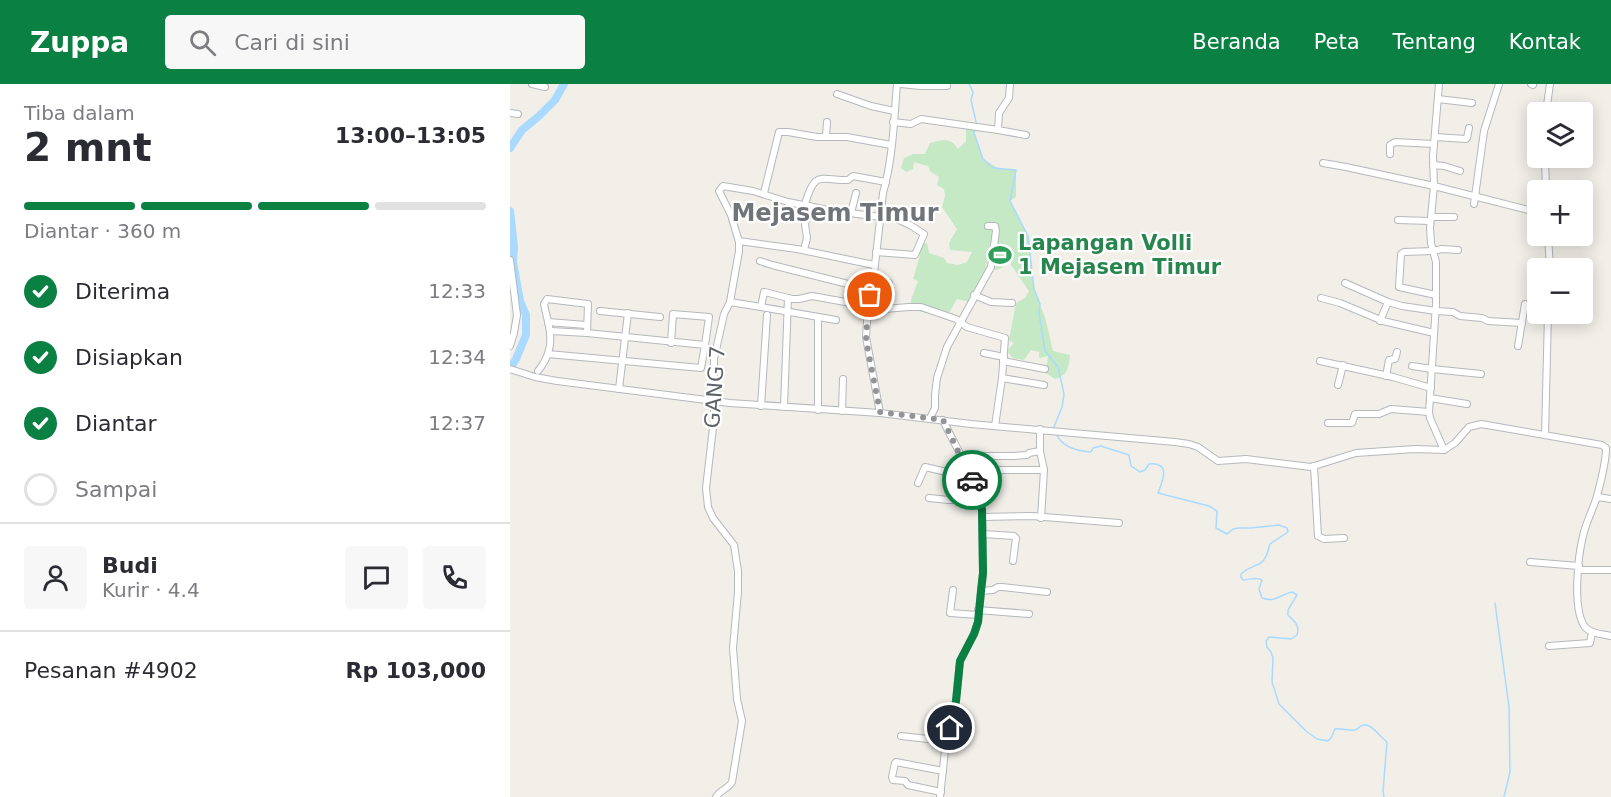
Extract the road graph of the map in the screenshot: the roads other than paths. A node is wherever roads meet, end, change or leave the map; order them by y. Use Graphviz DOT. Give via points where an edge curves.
graph roads {
  1 [pos="532,84"];
  2 [pos="899,84"];
  3 [pos="1010,84"];
  4 [pos="1439,84"];
  5 [pos="1499,84"];
  6 [pos="1550,84"];
  7 [pos="947,86"];
  8 [pos="545,87"];
  9 [pos="837,94"];
  10 [pos="1438,99"];
  11 [pos="1547,102"];
  12 [pos="1472,103"];
  13 [pos="894,111"];
  14 [pos="510,113"];
  15 [pos="518,114"];
  16 [pos="827,122"];
  17 [pos="893,122"];
  18 [pos="1469,128"];
  19 [pos="998,130"];
  20 [pos="1026,135"];
  21 [pos="826,136"];
  22 [pos="1434,141"];
  23 [pos="891,145"];
  24 [pos="1390,154"];
  25 [pos="1323,163"];
  26 [pos="1433,165"];
  27 [pos="1460,171"];
  28 [pos="886,182"];
  29 [pos="1434,186"];
  30 [pos="764,193"];
  31 [pos="856,194"];
  32 [pos="1475,196"];
  33 [pos="1474,204"];
  34 [pos="808,205"];
  35 [pos="1527,210"];
  36 [pos="852,213"];
  37 [pos="881,217"];
  38 [pos="1454,218"];
  39 [pos="1430,219"];
  40 [pos="1398,220"];
  41 [pos="988,226"];
  42 [pos="740,242"];
  43 [pos="804,250"];
  44 [pos="1458,250"];
  45 [pos="1433,251"];
  46 [pos="876,252"];
  47 [pos="510,260"];
  48 [pos="760,261"];
  49 [pos="874,265"];
  50 [pos="511,283"];
  51 [pos="873,283"];
  52 [pos="889,283"];
  53 [pos="1345,283"];
  54 [pos="1436,295"];
  55 [pos="974,296"];
  56 [pos="788,298"];
  57 [pos="1321,298"];
  58 [pos="730,302"];
  59 [pos="1388,302"];
  60 [pos="1012,303"];
  61 [pos="1525,304"];
  62 [pos="761,307"];
  63 [pos="868,307"];
  64 [pos="600,311"];
  65 [pos="787,311"];
  66 [pos="1436,311"];
  67 [pos="513,314"];
  68 [pos="628,314"];
  69 [pos="767,315"];
  70 [pos="660,317"];
  71 [pos="818,320"];
  72 [pos="836,320"];
  73 [pos="1380,321"];
  74 [pos="548,322"];
  75 [pos="960,323"];
  76 [pos="1522,323"];
  77 [pos="1548,324"];
  78 [pos="586,326"];
  79 [pos="551,331"];
  80 [pos="587,333"];
  81 [pos="1434,333"];
  82 [pos="626,338"];
  83 [pos="671,343"];
  84 [pos="705,345"];
  85 [pos="510,346"];
  86 [pos="1518,346"];
  87 [pos="1397,352"];
  88 [pos="984,353"];
  89 [pos="548,354"];
  90 [pos="1004,359"];
  91 [pos="623,361"];
  92 [pos="1320,361"];
  93 [pos="1343,365"];
  94 [pos="1412,366"];
  95 [pos="1045,369"];
  96 [pos="1432,369"];
  97 [pos="513,370"];
  98 [pos="538,371"];
  99 [pos="1481,374"];
  100 [pos="1386,376"];
  101 [pos="1002,378"];
  102 [pos="843,380"];
  103 [pos="1044,385"];
  104 [pos="1338,385"];
  105 [pos="1431,388"];
  106 [pos="620,389"];
  107 [pos="1430,398"];
  108 [pos="715,402"];
  109 [pos="989,404"];
  110 [pos="998,404"];
  111 [pos="1467,404"];
  112 [pos="761,406"];
  113 [pos="784,407"];
  114 [pos="818,410"];
  115 [pos="842,411"];
  116 [pos="880,412"];
  117 [pos="1429,412"];
  118 [pos="936,419"];
  119 [pos="1328,423"];
  120 [pos="995,426"];
  121 [pos="1040,429"];
  122 [pos="1545,435"];
  123 [pos="1608,448"];
  124 [pos="1445,449"];
  125 [pos="1040,451"];
  126 [pos="961,456"];
  127 [pos="1314,466"];
  128 [pos="968,470"];
  129 [pos="1044,470"];
  130 [pos="1608,470"];
  131 [pos="918,483"];
  132 [pos="978,492"];
  133 [pos="1597,497"];
  134 [pos="928,498"];
  135 [pos="952,500"];
  136 [pos="1611,500"];
  137 [pos="982,517"];
  138 [pos="1041,518"];
  139 [pos="1119,523"];
  140 [pos="983,534"];
  141 [pos="1344,538"];
  142 [pos="1013,561"];
  143 [pos="1530,562"];
  144 [pos="1579,568"];
  145 [pos="1611,570"];
  146 [pos="953,590"];
  147 [pos="981,591"];
  148 [pos="1047,592"];
  149 [pos="978,613"];
  150 [pos="1029,614"];
  151 [pos="1592,632"];
  152 [pos="1611,636"];
  153 [pos="1549,646"];
  154 [pos="901,736"];
  155 [pos="946,741"];
  156 [pos="943,771"];
  157 [pos="940,795"];
  158 [pos="716,797"];
  1 -- 8 [label="street"];
  2 -- 7 [label="street"];
  2 -- 13 [label="street"];
  3 -- 19 [label="street" via="1010,98 999,113"];
  4 -- 10 [label="street"];
  5 -- 32 [label="street" via="1484,131"];
  6 -- 11 [label="street"];
  9 -- 13 [label="street"];
  10 -- 12 [label="street"];
  10 -- 22 [label="street"];
  13 -- 17 [label="street"];
  14 -- 15 [label="street"];
  16 -- 21 [label="street"];
  17 -- 19 [label="street" via="910,124 919,119"];
  17 -- 23 [label="street"];
  18 -- 22 [label="street" via="1466,139"];
  19 -- 20 [label="street"];
  21 -- 23 [label="street"];
  21 -- 30 [label="street" via="777,133"];
  22 -- 24 [label="street" via="1395,142 1390,145"];
  22 -- 26 [label="street"];
  23 -- 28 [label="street"];
  25 -- 29 [label="street"];
  26 -- 27 [label="street"];
  26 -- 29 [label="street"];
  28 -- 34 [label="street" via="853,176 848,180 822,178 812,184"];
  28 -- 37 [label="street"];
  29 -- 32 [label="street"];
  29 -- 39 [label="street"];
  30 -- 34 [label="street"];
  30 -- 42 [label="street" via="726,186 719,191"];
  31 -- 36 [label="street"];
  32 -- 33 [label="street"];
  32 -- 35 [label="street"];
  34 -- 36 [label="street"];
  34 -- 43 [label="street"];
  36 -- 37 [label="street"];
  37 -- 46 [label="street"];
  37 -- 46 [label="street" via="897,219 924,235 915,255"];
  38 -- 39 [label="street"];
  39 -- 40 [label="street"];
  39 -- 45 [label="street"];
  41 -- 55 [label="street" via="995,226 996,231 991,266"];
  42 -- 43 [label="street"];
  42 -- 58 [label="street, GANG 7"];
  43 -- 49 [label="street"];
  44 -- 45 [label="street"];
  45 -- 54 [label="street"];
  45 -- 54 [label="street" via="1402,253 1398,285"];
  46 -- 49 [label="street"];
  47 -- 50 [label="street"];
  48 -- 51 [label="street" via="848,284"];
  49 -- 51 [label="street"];
  50 -- 67 [label="street"];
  51 -- 52 [label="street"];
  51 -- 63 [label="street"];
  53 -- 59 [label="street"];
  54 -- 66 [label="street"];
  55 -- 60 [label="street"];
  55 -- 75 [label="street"];
  56 -- 62 [label="street" via="764,292"];
  56 -- 63 [label="street" via="812,296"];
  56 -- 65 [label="street"];
  57 -- 73 [label="street"];
  58 -- 62 [label="street"];
  58 -- 108 [label="street, GANG 7" via="714,359"];
  59 -- 66 [label="street"];
  59 -- 73 [label="street"];
  61 -- 76 [label="street"];
  62 -- 65 [label="street"];
  63 -- 75 [label="street" via="921,308"];
  63 -- 116 [label="street" via="866,345"];
  64 -- 68 [label="street"];
  65 -- 71 [label="street"];
  65 -- 113 [label="street"];
  66 -- 76 [label="street"];
  66 -- 81 [label="street"];
  67 -- 85 [label="street"];
  68 -- 70 [label="street"];
  68 -- 82 [label="street"];
  69 -- 112 [label="street"];
  71 -- 72 [label="street"];
  71 -- 114 [label="street"];
  73 -- 81 [label="street"];
  74 -- 78 [label="street"];
  74 -- 78 [label="street" via="544,304 547,299 588,304"];
  74 -- 79 [label="street"];
  75 -- 90 [label="street" via="1005,338"];
  75 -- 118 [label="street" via="941,366"];
  76 -- 86 [label="street"];
  77 -- 122 [label="street"];
  78 -- 80 [label="street"];
  79 -- 80 [label="street"];
  79 -- 89 [label="street"];
  80 -- 82 [label="street"];
  81 -- 96 [label="street"];
  82 -- 83 [label="street"];
  82 -- 91 [label="street"];
  83 -- 84 [label="street"];
  83 -- 84 [label="street" via="673,313 709,317"];
  84 -- 91 [label="street" via="701,368"];
  87 -- 100 [label="street" via="1396,359 1389,360"];
  88 -- 90 [label="street"];
  89 -- 91 [label="street"];
  89 -- 98 [label="street"];
  90 -- 95 [label="street"];
  90 -- 101 [label="street"];
  91 -- 106 [label="street"];
  92 -- 93 [label="street"];
  93 -- 100 [label="street"];
  93 -- 104 [label="street"];
  94 -- 96 [label="street"];
  96 -- 99 [label="street"];
  96 -- 105 [label="street"];
  97 -- 106 [label="street" via="535,377"];
  100 -- 105 [label="street"];
  101 -- 103 [label="street"];
  101 -- 110 [label="street"];
  102 -- 115 [label="street"];
  105 -- 107 [label="street"];
  106 -- 108 [label="street"];
  107 -- 111 [label="street"];
  107 -- 117 [label="street"];
  108 -- 112 [label="street"];
  108 -- 158 [label="street, GANG 7" via="706,488 708,507 734,544 736,556 738,592 733,648 742,721 732,782"];
  109 -- 110 [label="street"];
  110 -- 120 [label="street"];
  112 -- 113 [label="street"];
  113 -- 114 [label="street"];
  114 -- 115 [label="street"];
  115 -- 116 [label="street"];
  116 -- 118 [label="street"];
  117 -- 119 [label="street" via="1391,409 1379,414 1355,414 1352,423"];
  117 -- 124 [label="street"];
  118 -- 120 [label="street"];
  118 -- 126 [label="street"];
  120 -- 121 [label="street"];
  121 -- 125 [label="street"];
  121 -- 127 [label="street" via="1189,444 1222,462 1246,459"];
  122 -- 123 [label="street"];
  122 -- 124 [label="street" via="1476,424"];
  123 -- 130 [label="street"];
  124 -- 127 [label="street" via="1356,453"];
  125 -- 126 [label="street" via="1020,456"];
  125 -- 129 [label="street"];
  126 -- 128 [label="street"];
  127 -- 141 [label="street" via="1317,534 1324,539"];
  128 -- 129 [label="street"];
  128 -- 132 [label="street"];
  129 -- 138 [label="street"];
  130 -- 133 [label="street"];
  131 -- 135 [label="street" via="925,467 951,473"];
  132 -- 135 [label="street"];
  132 -- 137 [label="street"];
  133 -- 136 [label="street"];
  133 -- 144 [label="street" via="1583,536"];
  134 -- 135 [label="street"];
  137 -- 138 [label="street"];
  137 -- 140 [label="street"];
  138 -- 139 [label="street"];
  140 -- 142 [label="street" via="1014,536"];
  140 -- 147 [label="street"];
  143 -- 144 [label="street"];
  144 -- 145 [label="street"];
  144 -- 151 [label="street" via="1579,608 1585,626"];
  146 -- 149 [label="street" via="950,613"];
  147 -- 148 [label="street" via="1002,587"];
  147 -- 149 [label="street"];
  149 -- 150 [label="street"];
  149 -- 155 [label="street" via="974,634 960,661"];
  151 -- 152 [label="street"];
  151 -- 153 [label="street" via="1590,643"];
  154 -- 155 [label="street"];
  155 -- 156 [label="street"];
  156 -- 157 [label="street"];
  156 -- 157 [label="street" via="896,762 892,777"];
}
